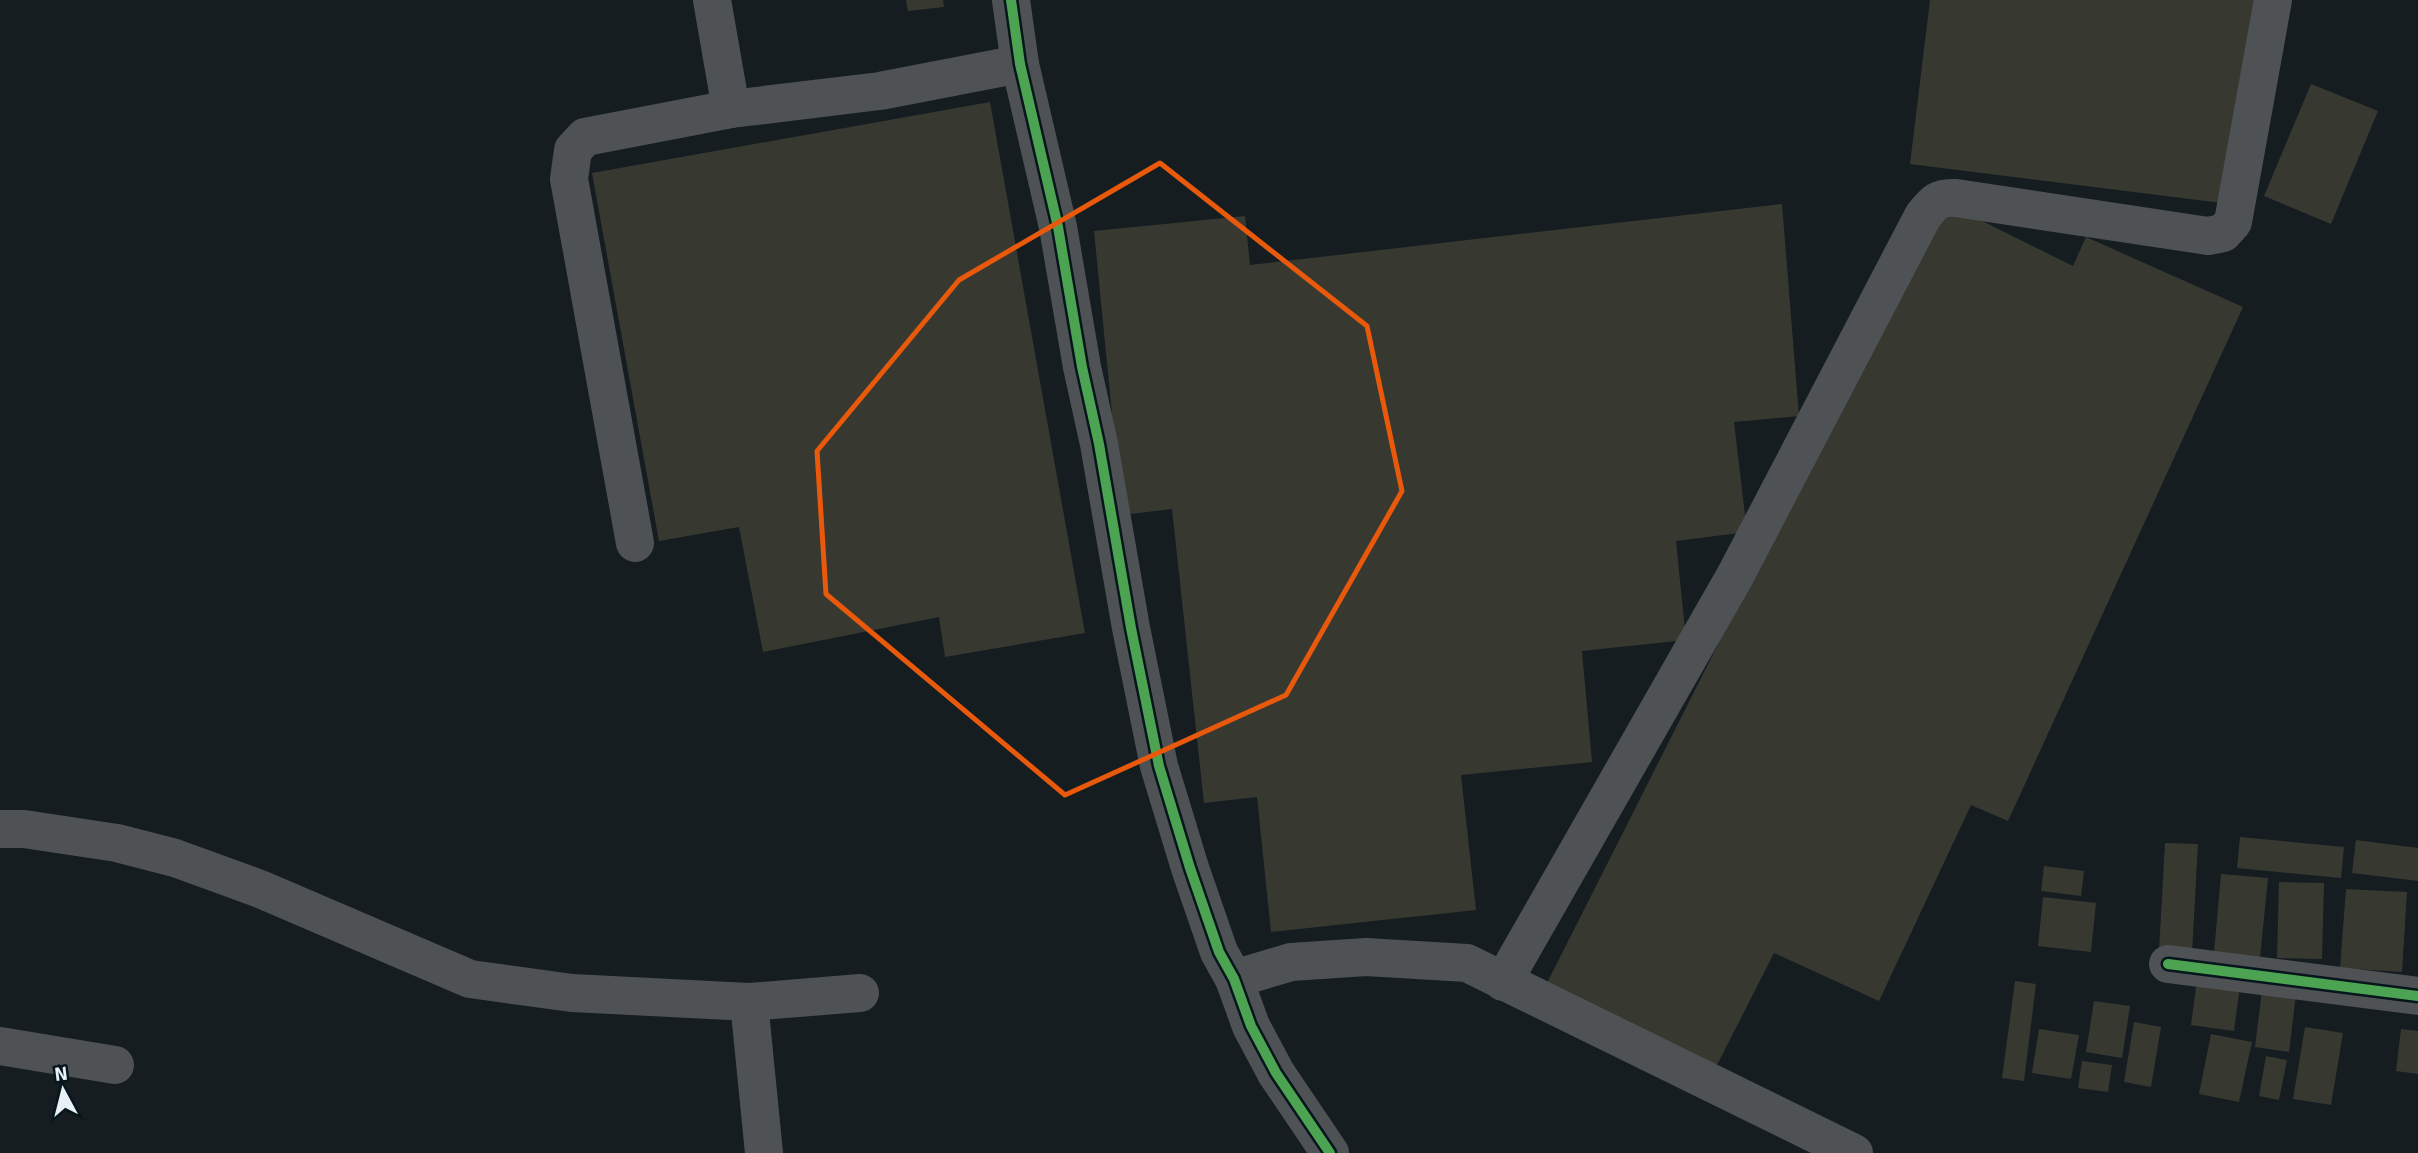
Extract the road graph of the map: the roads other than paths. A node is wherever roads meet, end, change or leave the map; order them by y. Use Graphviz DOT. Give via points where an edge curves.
graph roads {
  1 [pos="712,0"];
  2 [pos="1011,0"];
  3 [pos="2273,0"];
  4 [pos="1020,64"];
  5 [pos="731,109"];
  6 [pos="635,543"];
  7 [pos="0,829"];
  8 [pos="2168,964"];
  9 [pos="1234,979"];
  10 [pos="1503,982"];
  11 [pos="860,993"];
  12 [pos="2418,996"];
  13 [pos="749,1002"];
  14 [pos="0,1046"];
  15 [pos="115,1065"];
  16 [pos="764,1153"];
  17 [pos="1330,1153"];
  18 [pos="1854,1153"];
  1 -- 5 [label="street"];
  2 -- 4 [label="street"];
  3 -- 10 [label="street" via="2233,222 2223,233 2208,236 1942,197 1923,216 1735,576"];
  4 -- 5 [label="street" via="880,91"];
  4 -- 9 [label="street" via="1058,228 1159,766 1219,952"];
  5 -- 6 [label="street" via="585,137 573,150 569,179"];
  7 -- 13 [label="street" via="24,828 117,843 175,858 260,889 470,979 572,993"];
  8 -- 12 [label="street"];
  9 -- 10 [label="street" via="1290,962 1366,957 1466,963"];
  9 -- 17 [label="street" via="1251,1026 1276,1073"];
  10 -- 18 [label="street"];
  11 -- 13 [label="street"];
  13 -- 16 [label="street"];
  14 -- 15 [label="street"];
}
